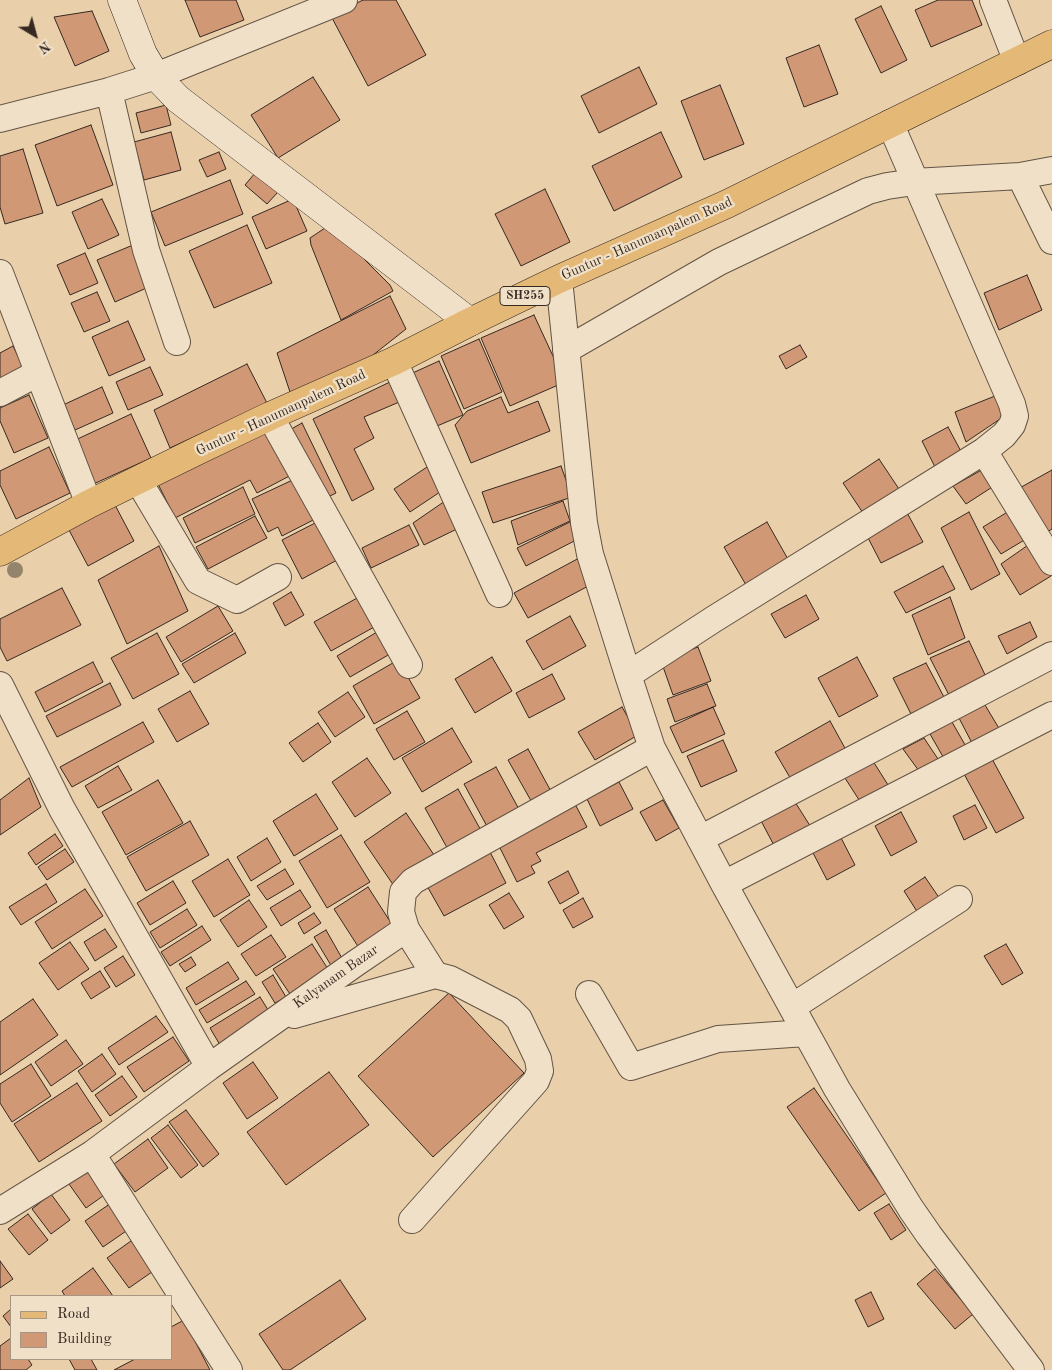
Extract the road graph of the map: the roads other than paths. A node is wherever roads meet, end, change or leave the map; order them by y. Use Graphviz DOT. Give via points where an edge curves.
graph roads {
  1 [pos="122,0"];
  2 [pos="344,0"];
  3 [pos="993,0"];
  4 [pos="1052,44"];
  5 [pos="1017,62"];
  6 [pos="156,76"];
  7 [pos="109,91"];
  8 [pos="0,119"];
  9 [pos="890,123"];
  10 [pos="1052,170"];
  11 [pos="1020,176"];
  12 [pos="914,182"];
  13 [pos="1052,241"];
  14 [pos="0,273"];
  15 [pos="559,279"];
  16 [pos="470,322"];
  17 [pos="178,342"];
  18 [pos="566,350"];
  19 [pos="394,361"];
  20 [pos="38,373"];
  21 [pos="0,393"];
  22 [pos="270,416"];
  23 [pos="984,451"];
  24 [pos="138,480"];
  25 [pos="89,504"];
  26 [pos="0,552"];
  27 [pos="1052,562"];
  28 [pos="278,578"];
  29 [pos="499,594"];
  30 [pos="1052,655"];
  31 [pos="409,665"];
  32 [pos="628,675"];
  33 [pos="0,685"];
  34 [pos="1052,715"];
  35 [pos="652,748"];
  36 [pos="700,839"];
  37 [pos="724,884"];
  38 [pos="960,899"];
  39 [pos="406,929"];
  40 [pos="435,974"];
  41 [pos="589,994"];
  42 [pos="792,1007"];
  43 [pos="274,1020"];
  44 [pos="806,1033"];
  45 [pos="209,1067"];
  46 [pos="92,1154"];
  47 [pos="0,1211"];
  48 [pos="412,1220"];
  49 [pos="230,1370"];
  50 [pos="1031,1370"];
  1 -- 6 [label="street" via="143,54"];
  2 -- 6 [label="street"];
  3 -- 5 [label="street"];
  4 -- 5 [label="main road, Guntur - Hanumanpalem Road / SH255"];
  5 -- 9 [label="main road, Guntur - Hanumanpalem Road / SH255"];
  6 -- 7 [label="street"];
  6 -- 16 [label="street" via="178,99"];
  7 -- 8 [label="street"];
  7 -- 17 [label="street" via="146,250"];
  9 -- 12 [label="street"];
  9 -- 15 [label="main road, Guntur - Hanumanpalem Road / SH255" via="727,204"];
  10 -- 11 [label="street"];
  11 -- 12 [label="street"];
  11 -- 13 [label="street"];
  12 -- 18 [label="street" via="868,191 719,262"];
  12 -- 23 [label="street" via="1012,404 1015,416 1012,425"];
  14 -- 20 [label="street"];
  15 -- 16 [label="main road, Guntur - Hanumanpalem Road / SH255"];
  15 -- 18 [label="street"];
  16 -- 19 [label="main road, Guntur - Hanumanpalem Road / SH255"];
  18 -- 32 [label="street" via="584,523 590,554"];
  19 -- 22 [label="main road, Guntur - Hanumanpalem Road / SH255"];
  19 -- 29 [label="street"];
  20 -- 21 [label="street"];
  20 -- 25 [label="street"];
  22 -- 24 [label="main road, Guntur - Hanumanpalem Road / SH255"];
  22 -- 31 [label="street"];
  23 -- 27 [label="street"];
  23 -- 32 [label="street"];
  24 -- 25 [label="main road, Guntur - Hanumanpalem Road / SH255"];
  24 -- 28 [label="street" via="198,581 237,600"];
  25 -- 26 [label="main road, Guntur - Hanumanpalem Road / SH255"];
  30 -- 36 [label="street"];
  32 -- 35 [label="street"];
  33 -- 45 [label="street" via="62,810"];
  34 -- 37 [label="street"];
  35 -- 36 [label="street"];
  35 -- 39 [label="street" via="413,882 403,892 401,912"];
  36 -- 37 [label="street"];
  37 -- 42 [label="street"];
  38 -- 42 [label="street"];
  39 -- 40 [label="street"];
  39 -- 43 [label="street, Kalyanam Bazar"];
  40 -- 43 [label="street"];
  40 -- 48 [label="street" via="510,1010 519,1020 538,1059 540,1071 536,1081"];
  41 -- 44 [label="street" via="632,1067 718,1039"];
  42 -- 44 [label="street"];
  43 -- 45 [label="street, Kalyanam Bazar"];
  44 -- 50 [label="street" via="911,1209"];
  45 -- 46 [label="street, Kalyanam Bazar"];
  46 -- 47 [label="street, Kalyanam Bazar"];
  46 -- 49 [label="street"];
}
